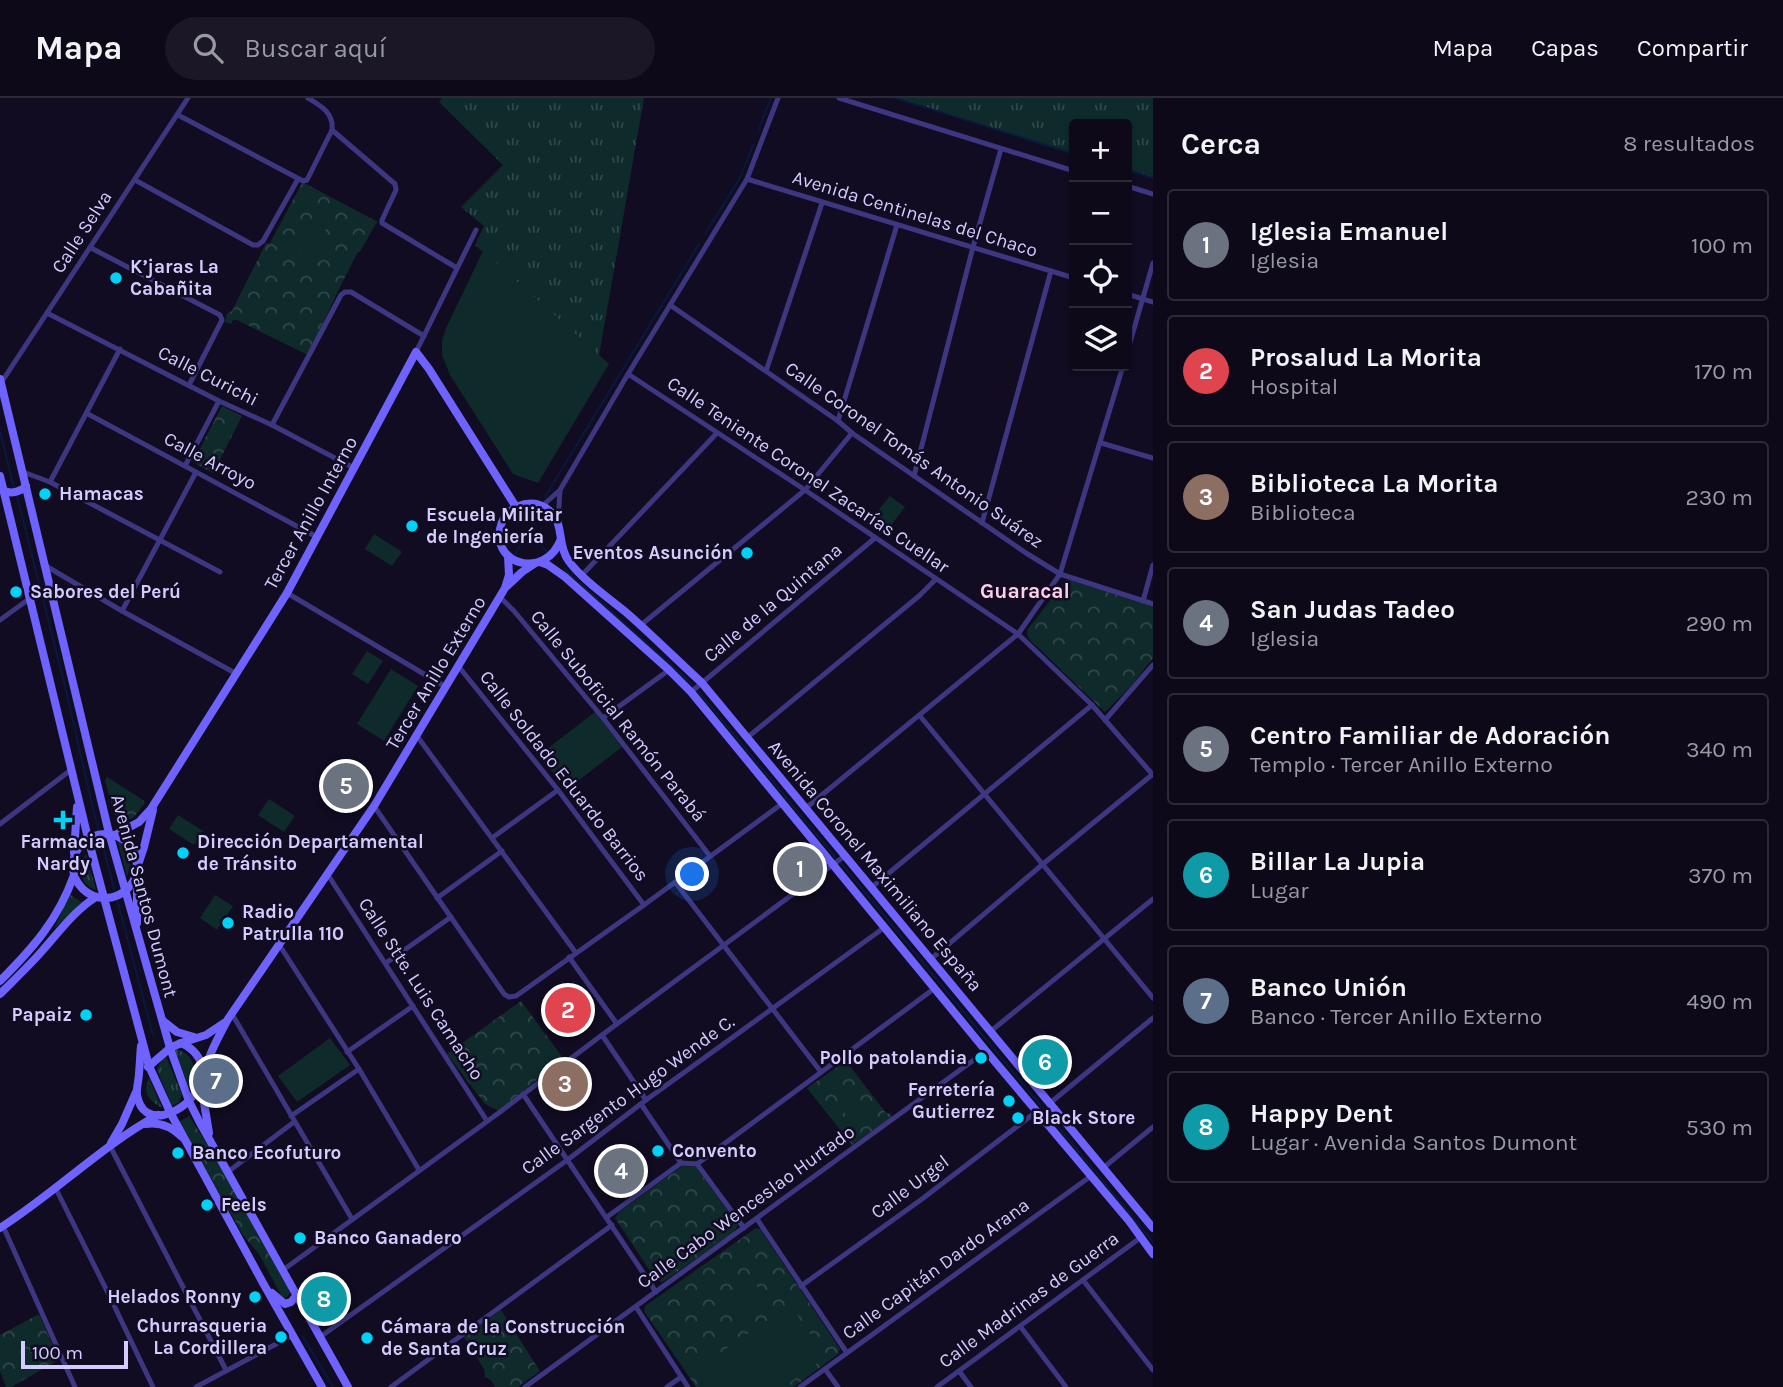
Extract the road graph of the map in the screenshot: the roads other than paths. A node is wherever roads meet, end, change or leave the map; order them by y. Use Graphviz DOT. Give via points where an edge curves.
graph roads {
  1 [pos="188,98"];
  2 [pos="308,98"];
  3 [pos="779,98"];
  4 [pos="839,98"];
  5 [pos="178,115"];
  6 [pos="332,130"];
  7 [pos="1001,149"];
  8 [pos="1069,169"];
  9 [pos="298,179"];
  10 [pos="135,180"];
  11 [pos="747,180"];
  12 [pos="1132,188"];
  13 [pos="1153,194"];
  14 [pos="822,203"];
  15 [pos="897,225"];
  16 [pos="476,230"];
  17 [pos="973,247"];
  18 [pos="91,248"];
  19 [pos="1153,262"];
  20 [pos="457,268"];
  21 [pos="1051,271"];
  22 [pos="1069,276"];
  23 [pos="1132,296"];
  24 [pos="1142,299"];
  25 [pos="1153,302"];
  26 [pos="670,305"];
  27 [pos="47,313"];
  28 [pos="1132,335"];
  29 [pos="424,336"];
  30 [pos="120,349"];
  31 [pos="416,352"];
  32 [pos="766,371"];
  33 [pos="1122,371"];
  34 [pos="628,374"];
  35 [pos="1,381"];
  36 [pos="189,385"];
  37 [pos="219,401"];
  38 [pos="88,414"];
  39 [pos="838,421"];
  40 [pos="272,425"];
  41 [pos="717,433"];
  42 [pos="852,433"];
  43 [pos="1101,443"];
  44 [pos="1153,458"];
  45 [pos="185,466"];
  46 [pos="354,468"];
  47 [pos="23,472"];
  48 [pos="196,472"];
  49 [pos="0,476"];
  50 [pos="914,476"];
  51 [pos="50,482"];
  52 [pos="24,488"];
  53 [pos="560,490"];
  54 [pos="805,490"];
  55 [pos="7,492"];
  56 [pos="542,506"];
  57 [pos="516,507"];
  58 [pos="4,512"];
  59 [pos="558,522"];
  60 [pos="982,523"];
  61 [pos="317,537"];
  62 [pos="561,538"];
  63 [pos="875,538"];
  64 [pos="160,541"];
  65 [pos="508,556"];
  66 [pos="537,563"];
  67 [pos="1153,565"];
  68 [pos="45,566"];
  69 [pos="220,572"];
  70 [pos="1060,574"];
  71 [pos="582,575"];
  72 [pos="936,579"];
  73 [pos="505,588"];
  74 [pos="287,593"];
  75 [pos="500,597"];
  76 [pos="29,599"];
  77 [pos="1143,601"];
  78 [pos="1153,604"];
  79 [pos="122,611"];
  80 [pos="0,620"];
  81 [pos="641,625"];
  82 [pos="1018,634"];
  83 [pos="1153,665"];
  84 [pos="459,667"];
  85 [pos="669,670"];
  86 [pos="235,673"];
  87 [pos="446,688"];
  88 [pos="696,688"];
  89 [pos="1092,705"];
  90 [pos="920,716"];
  91 [pos="603,718"];
  92 [pos="1105,720"];
  93 [pos="416,736"];
  94 [pos="748,737"];
  95 [pos="72,769"];
  96 [pos="1153,775"];
  97 [pos="558,790"];
  98 [pos="77,793"];
  99 [pos="985,794"];
  100 [pos="155,801"];
  101 [pos="783,803"];
  102 [pos="374,806"];
  103 [pos="806,808"];
  104 [pos="0,824"];
  105 [pos="109,834"];
  106 [pos="90,837"];
  107 [pos="492,838"];
  108 [pos="502,851"];
  109 [pos="710,856"];
  110 [pos="844,857"];
  111 [pos="73,860"];
  112 [pos="834,864"];
  113 [pos="1043,864"];
  114 [pos="137,867"];
  115 [pos="328,875"];
  116 [pos="74,876"];
  117 [pos="675,882"];
  118 [pos="872,887"];
  119 [pos="124,892"];
  120 [pos="103,898"];
  121 [pos="437,898"];
  122 [pos="1153,898"];
  123 [pos="644,905"];
  124 [pos="55,917"];
  125 [pos="451,917"];
  126 [pos="885,927"];
  127 [pos="137,936"];
  128 [pos="1104,939"];
  129 [pos="280,946"];
  130 [pos="723,946"];
  131 [pos="576,953"];
  132 [pos="40,954"];
  133 [pos="569,957"];
  134 [pos="931,959"];
  135 [pos="386,963"];
  136 [pos="0,981"];
  137 [pos="935,988"];
  138 [pos="0,994"];
  139 [pos="1153,998"];
  140 [pos="413,1006"];
  141 [pos="773,1009"];
  142 [pos="230,1016"];
  143 [pos="161,1018"];
  144 [pos="1153,1018"];
  145 [pos="617,1024"];
  146 [pos="991,1031"];
  147 [pos="602,1035"];
  148 [pos="141,1037"];
  149 [pos="197,1038"];
  150 [pos="181,1043"];
  151 [pos="167,1049"];
  152 [pos="986,1051"];
  153 [pos="347,1052"];
  154 [pos="151,1063"];
  155 [pos="359,1069"];
  156 [pos="821,1072"];
  157 [pos="203,1077"];
  158 [pos="1021,1081"];
  159 [pos="138,1086"];
  160 [pos="523,1094"];
  161 [pos="190,1101"];
  162 [pos="643,1102"];
  163 [pos="1050,1103"];
  164 [pos="1036,1112"];
  165 [pos="171,1114"];
  166 [pos="158,1115"];
  167 [pos="293,1119"];
  168 [pos="487,1121"];
  169 [pos="140,1125"];
  170 [pos="1153,1127"];
  171 [pos="210,1140"];
  172 [pos="188,1143"];
  173 [pos="110,1146"];
  174 [pos="566,1160"];
  175 [pos="681,1163"];
  176 [pos="697,1164"];
  177 [pos="1103,1168"];
  178 [pos="419,1170"];
  179 [pos="229,1171"];
  180 [pos="1091,1176"];
  181 [pos="56,1189"];
  182 [pos="607,1217"];
  183 [pos="352,1219"];
  184 [pos="757,1219"];
  185 [pos="612,1225"];
  186 [pos="2,1227"];
  187 [pos="744,1228"];
  188 [pos="1153,1228"];
  189 [pos="1140,1238"];
  190 [pos="1153,1254"];
  191 [pos="283,1270"];
  192 [pos="1083,1280"];
  193 [pos="263,1283"];
  194 [pos="801,1286"];
  195 [pos="656,1292"];
  196 [pos="296,1295"];
  197 [pos="636,1307"];
  198 [pos="282,1316"];
  199 [pos="313,1326"];
  200 [pos="1020,1326"];
  201 [pos="293,1335"];
  202 [pos="320,1337"];
  203 [pos="847,1353"];
  204 [pos="825,1369"];
  205 [pos="226,1370"];
  206 [pos="1153,1370"];
  207 [pos="959,1371"];
  208 [pos="681,1377"];
  209 [pos="75,1387"];
  210 [pos="153,1387"];
  211 [pos="196,1387"];
  212 [pos="322,1387"];
  213 [pos="348,1387"];
  214 [pos="391,1387"];
  215 [pos="525,1387"];
  216 [pos="667,1387"];
  217 [pos="688,1387"];
  218 [pos="800,1387"];
  219 [pos="838,1387"];
  220 [pos="937,1387"];
  221 [pos="971,1387"];
  222 [pos="1066,1387"];
  1 -- 5 [label="street, Calle Selva"];
  2 -- 6 [label="street" via="328,113"];
  3 -- 11 [label="street"];
  4 -- 7 [label="street"];
  5 -- 9 [label="street"];
  5 -- 10 [label="street, Calle Selva"];
  6 -- 9 [label="street" via="307,180"];
  6 -- 20 [label="street" via="395,184 382,223"];
  7 -- 8 [label="street"];
  7 -- 17 [label="street"];
  9 -- 10 [label="street" via="263,241 253,246"];
  10 -- 18 [label="street, Calle Selva"];
  11 -- 14 [label="street, Avenida Centinelas del Chaco"];
  11 -- 26 [label="street"];
  12 -- 13 [label="street"];
  14 -- 15 [label="street, Avenida Centinelas del Chaco"];
  14 -- 32 [label="street"];
  15 -- 17 [label="street, Avenida Centinelas del Chaco"];
  15 -- 39 [label="street"];
  16 -- 20 [label="street, Tercer Anillo Interno"];
  17 -- 21 [label="street, Avenida Centinelas del Chaco"];
  17 -- 50 [label="street"];
  18 -- 27 [label="street, Calle Selva"];
  18 -- 36 [label="street" via="220,315 222,320"];
  19 -- 24 [label="street"];
  20 -- 29 [label="street, Tercer Anillo Interno"];
  21 -- 22 [label="street, Avenida Centinelas del Chaco"];
  21 -- 60 [label="street"];
  23 -- 24 [label="street"];
  24 -- 25 [label="street"];
  24 -- 28 [label="street"];
  26 -- 32 [label="street, Calle Coronel Tomás Antonio Suárez"];
  26 -- 34 [label="street"];
  27 -- 30 [label="street, Calle Curichi"];
  27 -- 35 [label="street, Calle Selva"];
  29 -- 31 [label="street, Tercer Anillo Interno"];
  29 -- 40 [label="street" via="345,292"];
  30 -- 36 [label="street, Calle Curichi"];
  30 -- 38 [label="street"];
  31 -- 46 [label="street, Tercer Anillo Interno"];
  31 -- 57 [label="street"];
  32 -- 39 [label="street, Calle Coronel Tomás Antonio Suárez"];
  33 -- 43 [label="street"];
  34 -- 41 [label="street, Calle Teniente Coronel Zacarías Cuellar"];
  34 -- 53 [label="street"];
  35 -- 47 [label="street, Avenida Santos Dumont"];
  36 -- 37 [label="street, Calle Curichi"];
  37 -- 40 [label="street, Calle Curichi"];
  37 -- 45 [label="street"];
  38 -- 45 [label="street, Calle Arroyo"];
  38 -- 51 [label="street"];
  39 -- 42 [label="street, Calle Coronel Tomás Antonio Suárez"];
  40 -- 46 [label="street, Calle Curichi"];
  41 -- 54 [label="street, Calle Teniente Coronel Zacarías Cuellar"];
  41 -- 71 [label="street"];
  42 -- 50 [label="street, Calle Coronel Tomás Antonio Suárez"];
  42 -- 54 [label="street"];
  43 -- 44 [label="street"];
  43 -- 70 [label="street"];
  45 -- 48 [label="street, Calle Arroyo"];
  46 -- 61 [label="street, Tercer Anillo Interno"];
  47 -- 51 [label="street"];
  47 -- 52 [label="street, Avenida Santos Dumont"];
  48 -- 61 [label="street, Calle Arroyo"];
  48 -- 64 [label="street"];
  49 -- 55 [label="street, Avenida Santos Dumont"];
  50 -- 60 [label="street, Calle Coronel Tomás Antonio Suárez"];
  51 -- 64 [label="street"];
  52 -- 55 [label="street"];
  52 -- 68 [label="street, Avenida Santos Dumont"];
  53 -- 56 [label="street"];
  53 -- 59 [label="street"];
  54 -- 63 [label="street, Calle Teniente Coronel Zacarías Cuellar"];
  54 -- 81 [label="street"];
  55 -- 58 [label="street, Avenida Santos Dumont"];
  56 -- 57 [label="street"];
  56 -- 59 [label="street"];
  57 -- 65 [label="street" via="500,529"];
  58 -- 76 [label="street, Avenida Santos Dumont"];
  59 -- 62 [label="street"];
  60 -- 70 [label="street, Calle Coronel Tomás Antonio Suárez"];
  61 -- 74 [label="street, Tercer Anillo Interno"];
  62 -- 66 [label="street" via="554,553"];
  62 -- 71 [label="street, Avenida Coronel Maximiliano España" via="568,561"];
  63 -- 72 [label="street, Calle Teniente Coronel Zacarías Cuellar"];
  63 -- 88 [label="street, Calle de la Quintana"];
  64 -- 69 [label="street"];
  64 -- 79 [label="street"];
  65 -- 66 [label="street" via="525,564"];
  65 -- 73 [label="street, Tercer Anillo Externo"];
  66 -- 73 [label="street, Tercer Anillo Externo"];
  66 -- 85 [label="street, Avenida Coronel Maximiliano España" via="565,577"];
  67 -- 77 [label="street"];
  68 -- 79 [label="street"];
  68 -- 105 [label="street, Avenida Santos Dumont"];
  70 -- 77 [label="street, Calle Coronel Tomás Antonio Suárez"];
  70 -- 82 [label="street"];
  71 -- 81 [label="street, Avenida Coronel Maximiliano España"];
  72 -- 82 [label="street, Calle Teniente Coronel Zacarías Cuellar"];
  72 -- 94 [label="street"];
  73 -- 75 [label="street, Tercer Anillo Externo"];
  74 -- 86 [label="street, Tercer Anillo Interno"];
  74 -- 87 [label="street"];
  75 -- 84 [label="street, Tercer Anillo Externo"];
  75 -- 91 [label="street, Calle Suboficial Ramón Parabá"];
  76 -- 80 [label="street"];
  76 -- 95 [label="street, Avenida Santos Dumont"];
  77 -- 78 [label="street, Calle Coronel Tomás Antonio Suárez"];
  79 -- 86 [label="street"];
  81 -- 88 [label="street, Avenida Coronel Maximiliano España"];
  82 -- 89 [label="street, Calle Teniente Coronel Zacarías Cuellar"];
  82 -- 90 [label="street"];
  83 -- 92 [label="street"];
  84 -- 87 [label="street, Tercer Anillo Externo"];
  84 -- 97 [label="street, Calle Soldado Eduardo Barrios"];
  85 -- 88 [label="street, Avenida Coronel Maximiliano España"];
  85 -- 91 [label="street"];
  86 -- 100 [label="street, Tercer Anillo Interno"];
  87 -- 93 [label="street, Tercer Anillo Externo"];
  88 -- 94 [label="street, Avenida Coronel Maximiliano España"];
  88 -- 101 [label="street, Avenida Coronel Maximiliano España"];
  89 -- 92 [label="street, Calle Teniente Coronel Zacarías Cuellar"];
  89 -- 99 [label="street"];
  90 -- 99 [label="street"];
  90 -- 103 [label="street"];
  91 -- 109 [label="street, Calle Suboficial Ramón Parabá"];
  92 -- 96 [label="street, Calle Teniente Coronel Zacarías Cuellar"];
  93 -- 102 [label="street, Tercer Anillo Externo"];
  93 -- 107 [label="street"];
  94 -- 103 [label="street, Avenida Coronel Maximiliano España"];
  95 -- 98 [label="street, Avenida Santos Dumont"];
  95 -- 104 [label="street"];
  96 -- 113 [label="street"];
  97 -- 107 [label="street"];
  97 -- 123 [label="street, Calle Soldado Eduardo Barrios"];
  98 -- 106 [label="street, Avenida Santos Dumont"];
  98 -- 111 [label="street"];
  99 -- 113 [label="street"];
  99 -- 118 [label="street"];
  100 -- 105 [label="street, Tercer Anillo Interno" via="139,822"];
  100 -- 114 [label="street, Tercer Anillo Interno"];
  101 -- 109 [label="street"];
  101 -- 112 [label="street, Avenida Coronel Maximiliano España"];
  102 -- 115 [label="street, Tercer Anillo Externo"];
  102 -- 121 [label="street"];
  103 -- 110 [label="street, Avenida Coronel Maximiliano España"];
  105 -- 106 [label="street, Tercer Anillo Interno"];
  105 -- 114 [label="street" via="131,846"];
  105 -- 119 [label="street, Avenida Santos Dumont"];
  106 -- 111 [label="street"];
  106 -- 120 [label="street, Avenida Santos Dumont"];
  107 -- 108 [label="street"];
  108 -- 121 [label="street"];
  108 -- 131 [label="street"];
  109 -- 117 [label="street"];
  110 -- 112 [label="street"];
  110 -- 118 [label="street, Avenida Coronel Maximiliano España"];
  111 -- 116 [label="street"];
  112 -- 126 [label="street, Avenida Coronel Maximiliano España"];
  112 -- 130 [label="street"];
  113 -- 128 [label="street"];
  113 -- 134 [label="street"];
  114 -- 119 [label="street" via="133,883"];
  114 -- 127 [label="street"];
  115 -- 129 [label="street, Tercer Anillo Externo"];
  115 -- 135 [label="street, Calle Stte. Luis Camacho"];
  116 -- 120 [label="street" via="82,889"];
  116 -- 124 [label="street"];
  117 -- 123 [label="street"];
  117 -- 130 [label="street"];
  118 -- 134 [label="street, Avenida Coronel Maximiliano España"];
  119 -- 120 [label="street"];
  119 -- 127 [label="street, Avenida Santos Dumont"];
  120 -- 132 [label="street" via="79,909"];
  120 -- 148 [label="street, Avenida Santos Dumont"];
  121 -- 125 [label="street"];
  122 -- 128 [label="street"];
  123 -- 131 [label="street"];
  124 -- 132 [label="street" via="61,922"];
  124 -- 136 [label="street"];
  125 -- 133 [label="street" via="509,997"];
  125 -- 135 [label="street"];
  126 -- 137 [label="street, Avenida Coronel Maximiliano España"];
  126 -- 141 [label="street, Calle Sargento Hugo Wende C."];
  127 -- 143 [label="street, Avenida Santos Dumont"];
  128 -- 139 [label="street"];
  128 -- 146 [label="street"];
  129 -- 142 [label="street, Tercer Anillo Externo"];
  129 -- 153 [label="street"];
  130 -- 141 [label="street"];
  130 -- 145 [label="street"];
  131 -- 133 [label="street"];
  132 -- 138 [label="street"];
  133 -- 145 [label="street"];
  134 -- 146 [label="street, Avenida Coronel Maximiliano España"];
  135 -- 140 [label="street, Calle Stte. Luis Camacho"];
  137 -- 152 [label="street, Avenida Coronel Maximiliano España"];
  137 -- 156 [label="street"];
  140 -- 153 [label="street"];
  140 -- 168 [label="street, Calle Stte. Luis Camacho"];
  141 -- 156 [label="street"];
  141 -- 162 [label="street, Calle Sargento Hugo Wende C."];
  142 -- 149 [label="street, Tercer Anillo Externo"];
  142 -- 157 [label="street, Tercer Anillo Externo"];
  142 -- 167 [label="street"];
  143 -- 149 [label="street" via="177,1032"];
  143 -- 151 [label="street, Avenida Santos Dumont"];
  144 -- 163 [label="street"];
  145 -- 147 [label="street"];
  146 -- 158 [label="street, Avenida Coronel Maximiliano España"];
  147 -- 160 [label="street"];
  147 -- 162 [label="street"];
  148 -- 154 [label="street, Avenida Santos Dumont"];
  148 -- 159 [label="street"];
  149 -- 150 [label="street, Tercer Anillo Externo"];
  150 -- 151 [label="street, Tercer Anillo Externo"];
  150 -- 157 [label="street" via="201,1060"];
  151 -- 154 [label="street, Tercer Anillo Externo"];
  151 -- 161 [label="street, Avenida Santos Dumont"];
  152 -- 158 [label="street, Avenida Coronel Maximiliano España"];
  152 -- 184 [label="street, Calle Cabo Wenceslao Hurtado"];
  153 -- 155 [label="street"];
  154 -- 159 [label="street, Tercer Anillo Externo"];
  154 -- 165 [label="street, Avenida Santos Dumont"];
  155 -- 167 [label="street"];
  155 -- 178 [label="street"];
  156 -- 176 [label="street"];
  157 -- 161 [label="street, Tercer Anillo Externo"];
  157 -- 171 [label="street"];
  158 -- 163 [label="street, Avenida Coronel Maximiliano España"];
  158 -- 164 [label="street, Avenida Coronel Maximiliano España"];
  159 -- 166 [label="street" via="141,1104"];
  159 -- 173 [label="street"];
  160 -- 168 [label="street"];
  160 -- 174 [label="street"];
  161 -- 165 [label="street"];
  161 -- 171 [label="street, Avenida Santos Dumont"];
  162 -- 174 [label="street, Calle Sargento Hugo Wende C."];
  162 -- 175 [label="street"];
  163 -- 177 [label="street, Avenida Coronel Maximiliano España"];
  164 -- 180 [label="street, Avenida Coronel Maximiliano España"];
  164 -- 194 [label="street, Calle Urgel"];
  165 -- 166 [label="street"];
  165 -- 172 [label="street, Avenida Santos Dumont"];
  166 -- 169 [label="street"];
  167 -- 179 [label="street"];
  167 -- 183 [label="street"];
  168 -- 178 [label="street"];
  169 -- 172 [label="street" via="166,1126"];
  169 -- 173 [label="street"];
  170 -- 177 [label="street"];
  171 -- 179 [label="street, Avenida Santos Dumont"];
  172 -- 193 [label="street, Avenida Santos Dumont"];
  173 -- 181 [label="street"];
  173 -- 205 [label="street"];
  174 -- 182 [label="street"];
  174 -- 202 [label="street, Calle Sargento Hugo Wende C."];
  175 -- 176 [label="street"];
  175 -- 182 [label="street"];
  176 -- 187 [label="street"];
  177 -- 188 [label="street, Avenida Coronel Maximiliano España"];
  178 -- 183 [label="street"];
  179 -- 191 [label="street, Avenida Santos Dumont"];
  180 -- 189 [label="street, Avenida Coronel Maximiliano España"];
  180 -- 203 [label="street, Calle Capitán Dardo Arana"];
  181 -- 186 [label="street"];
  181 -- 210 [label="street"];
  182 -- 185 [label="street"];
  183 -- 191 [label="street"];
  184 -- 187 [label="street, Calle Cabo Wenceslao Hurtado"];
  184 -- 194 [label="street"];
  185 -- 195 [label="street"];
  185 -- 214 [label="street"];
  186 -- 209 [label="street"];
  187 -- 195 [label="street, Calle Cabo Wenceslao Hurtado"];
  189 -- 190 [label="street, Avenida Coronel Maximiliano España"];
  189 -- 192 [label="street, Calle Madrinas de Guerra"];
  191 -- 196 [label="street, Avenida Santos Dumont"];
  192 -- 200 [label="street, Calle Madrinas de Guerra"];
  192 -- 206 [label="street"];
  193 -- 196 [label="street" via="285,1304"];
  193 -- 198 [label="street, Avenida Santos Dumont"];
  194 -- 203 [label="street"];
  195 -- 197 [label="street, Calle Cabo Wenceslao Hurtado"];
  196 -- 199 [label="street, Avenida Santos Dumont"];
  197 -- 208 [label="street"];
  197 -- 215 [label="street, Calle Cabo Wenceslao Hurtado"];
  198 -- 199 [label="street" via="288,1308 298,1308"];
  198 -- 201 [label="street, Avenida Santos Dumont"];
  199 -- 202 [label="street, Avenida Santos Dumont"];
  200 -- 207 [label="street, Calle Madrinas de Guerra"];
  200 -- 222 [label="street"];
  201 -- 205 [label="street"];
  201 -- 212 [label="street, Avenida Santos Dumont"];
  202 -- 213 [label="street, Avenida Santos Dumont"];
  203 -- 204 [label="street, Calle Capitán Dardo Arana"];
  204 -- 218 [label="street, Calle Capitán Dardo Arana"];
  204 -- 219 [label="street"];
  205 -- 211 [label="street"];
  207 -- 220 [label="street, Calle Madrinas de Guerra"];
  207 -- 221 [label="street"];
  208 -- 216 [label="street"];
  208 -- 217 [label="street"];
}
